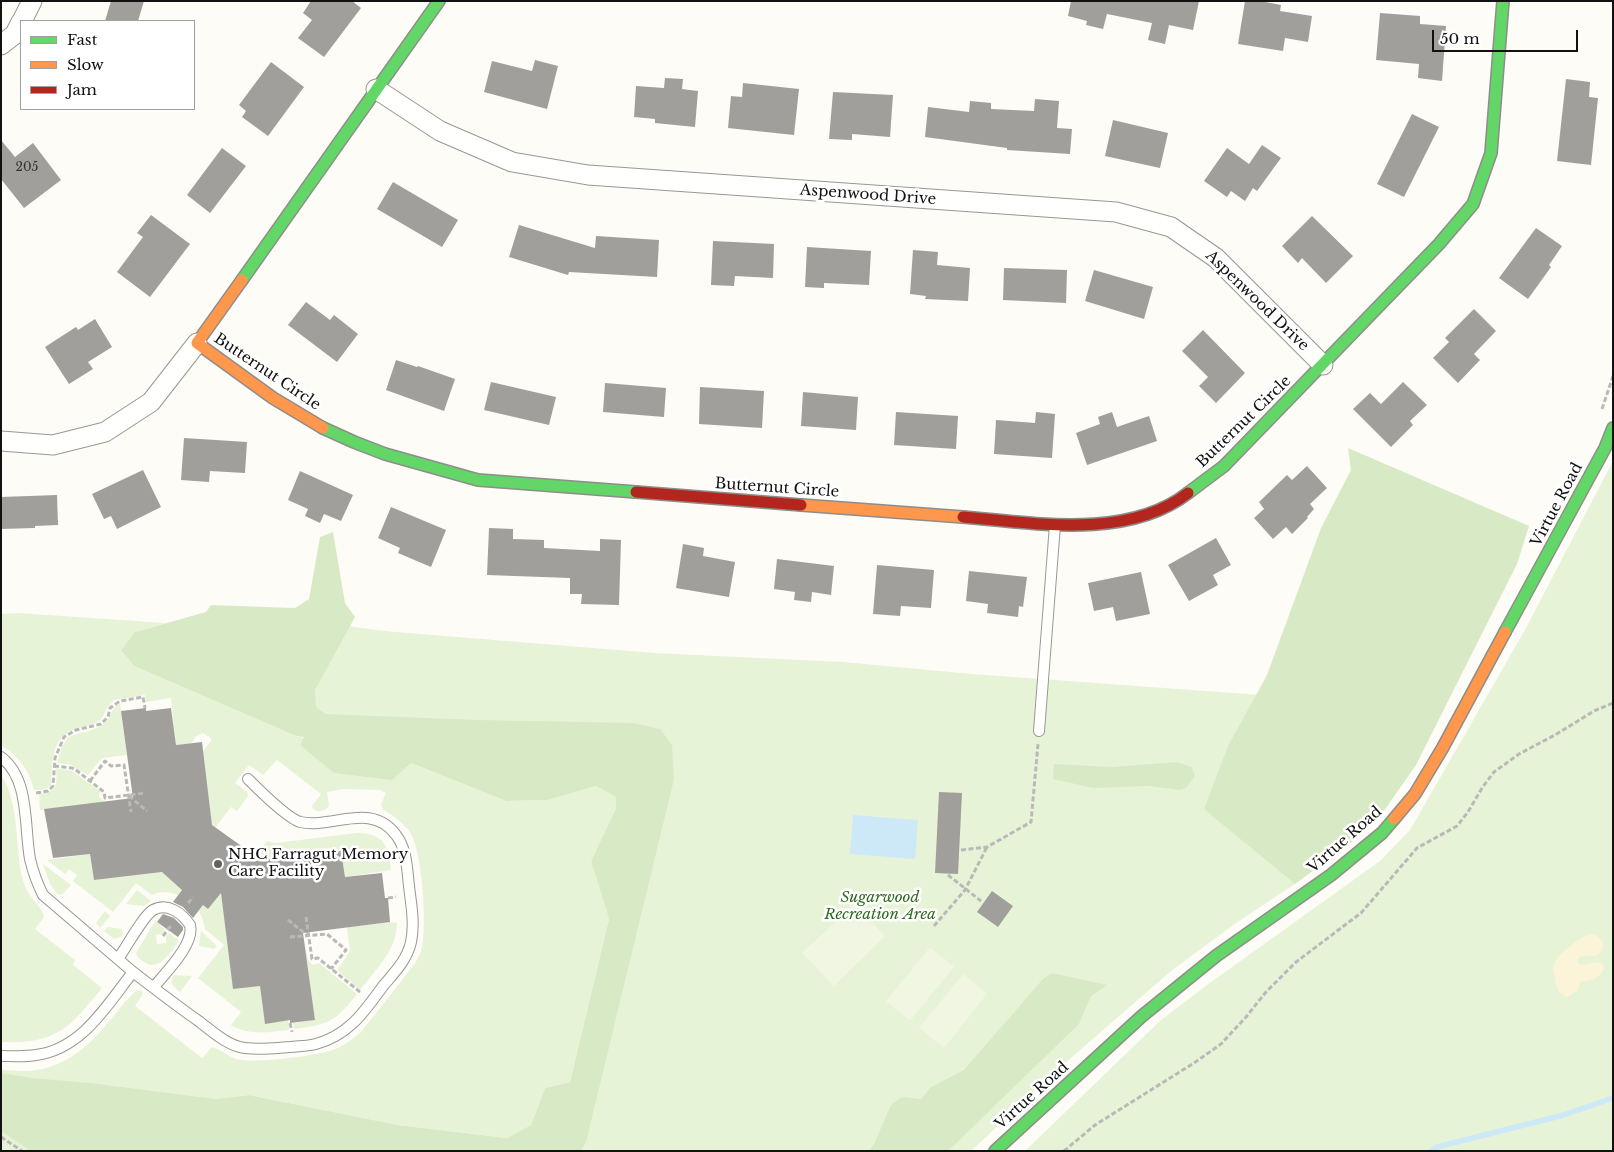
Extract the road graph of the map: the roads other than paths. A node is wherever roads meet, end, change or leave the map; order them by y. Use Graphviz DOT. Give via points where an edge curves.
graph roads {
  1 [pos="32,1"];
  2 [pos="440,1"];
  3 [pos="1503,1"];
  4 [pos="23,20"];
  5 [pos="20,25"];
  6 [pos="1,45"];
  7 [pos="376,89"];
  8 [pos="197,343"];
  9 [pos="1323,365"];
  10 [pos="1613,428"];
  11 [pos="1,441"];
  12 [pos="1055,524"];
  13 [pos="1039,732"];
  14 [pos="1,757"];
  15 [pos="248,779"];
  16 [pos="118,959"];
  17 [pos="133,972"];
  18 [pos="154,988"];
  19 [pos="1,1056"];
  20 [pos="995,1151"];
  1 -- 4 [label="street"];
  2 -- 7 [label="street, Butternut Circle"];
  3 -- 9 [label="street, Butternut Circle" via="1492,153 1473,204"];
  5 -- 6 [label="street"];
  7 -- 8 [label="street, Butternut Circle"];
  7 -- 9 [label="street, Aspenwood Drive" via="440,131 512,162 578,174 1116,212 1171,226 1216,258"];
  8 -- 11 [label="street" via="151,402 105,432 53,445"];
  8 -- 12 [label="street, Butternut Circle" via="300,415 353,442 413,463 478,480"];
  9 -- 12 [label="street, Butternut Circle" via="1224,466 1177,502 1134,519 1072,526"];
  10 -- 20 [label="street, Virtue Road" via="1568,517 1415,794 1382,832 1331,875 1216,956 1142,1016"];
  12 -- 13 [label="lane"];
  14 -- 16 [label="lane" via="15,772 23,797 30,859 43,895"];
  15 -- 18 [label="lane" via="299,822 361,817 380,822 396,835 405,851 412,907 411,942 405,958 347,1030 314,1044 274,1048 234,1045"];
  16 -- 17 [label="lane"];
  16 -- 18 [label="lane" via="153,910 165,907 180,914 190,925 190,938"];
  17 -- 18 [label="lane"];
  17 -- 19 [label="lane" via="86,1031 62,1048 36,1056"];
}
